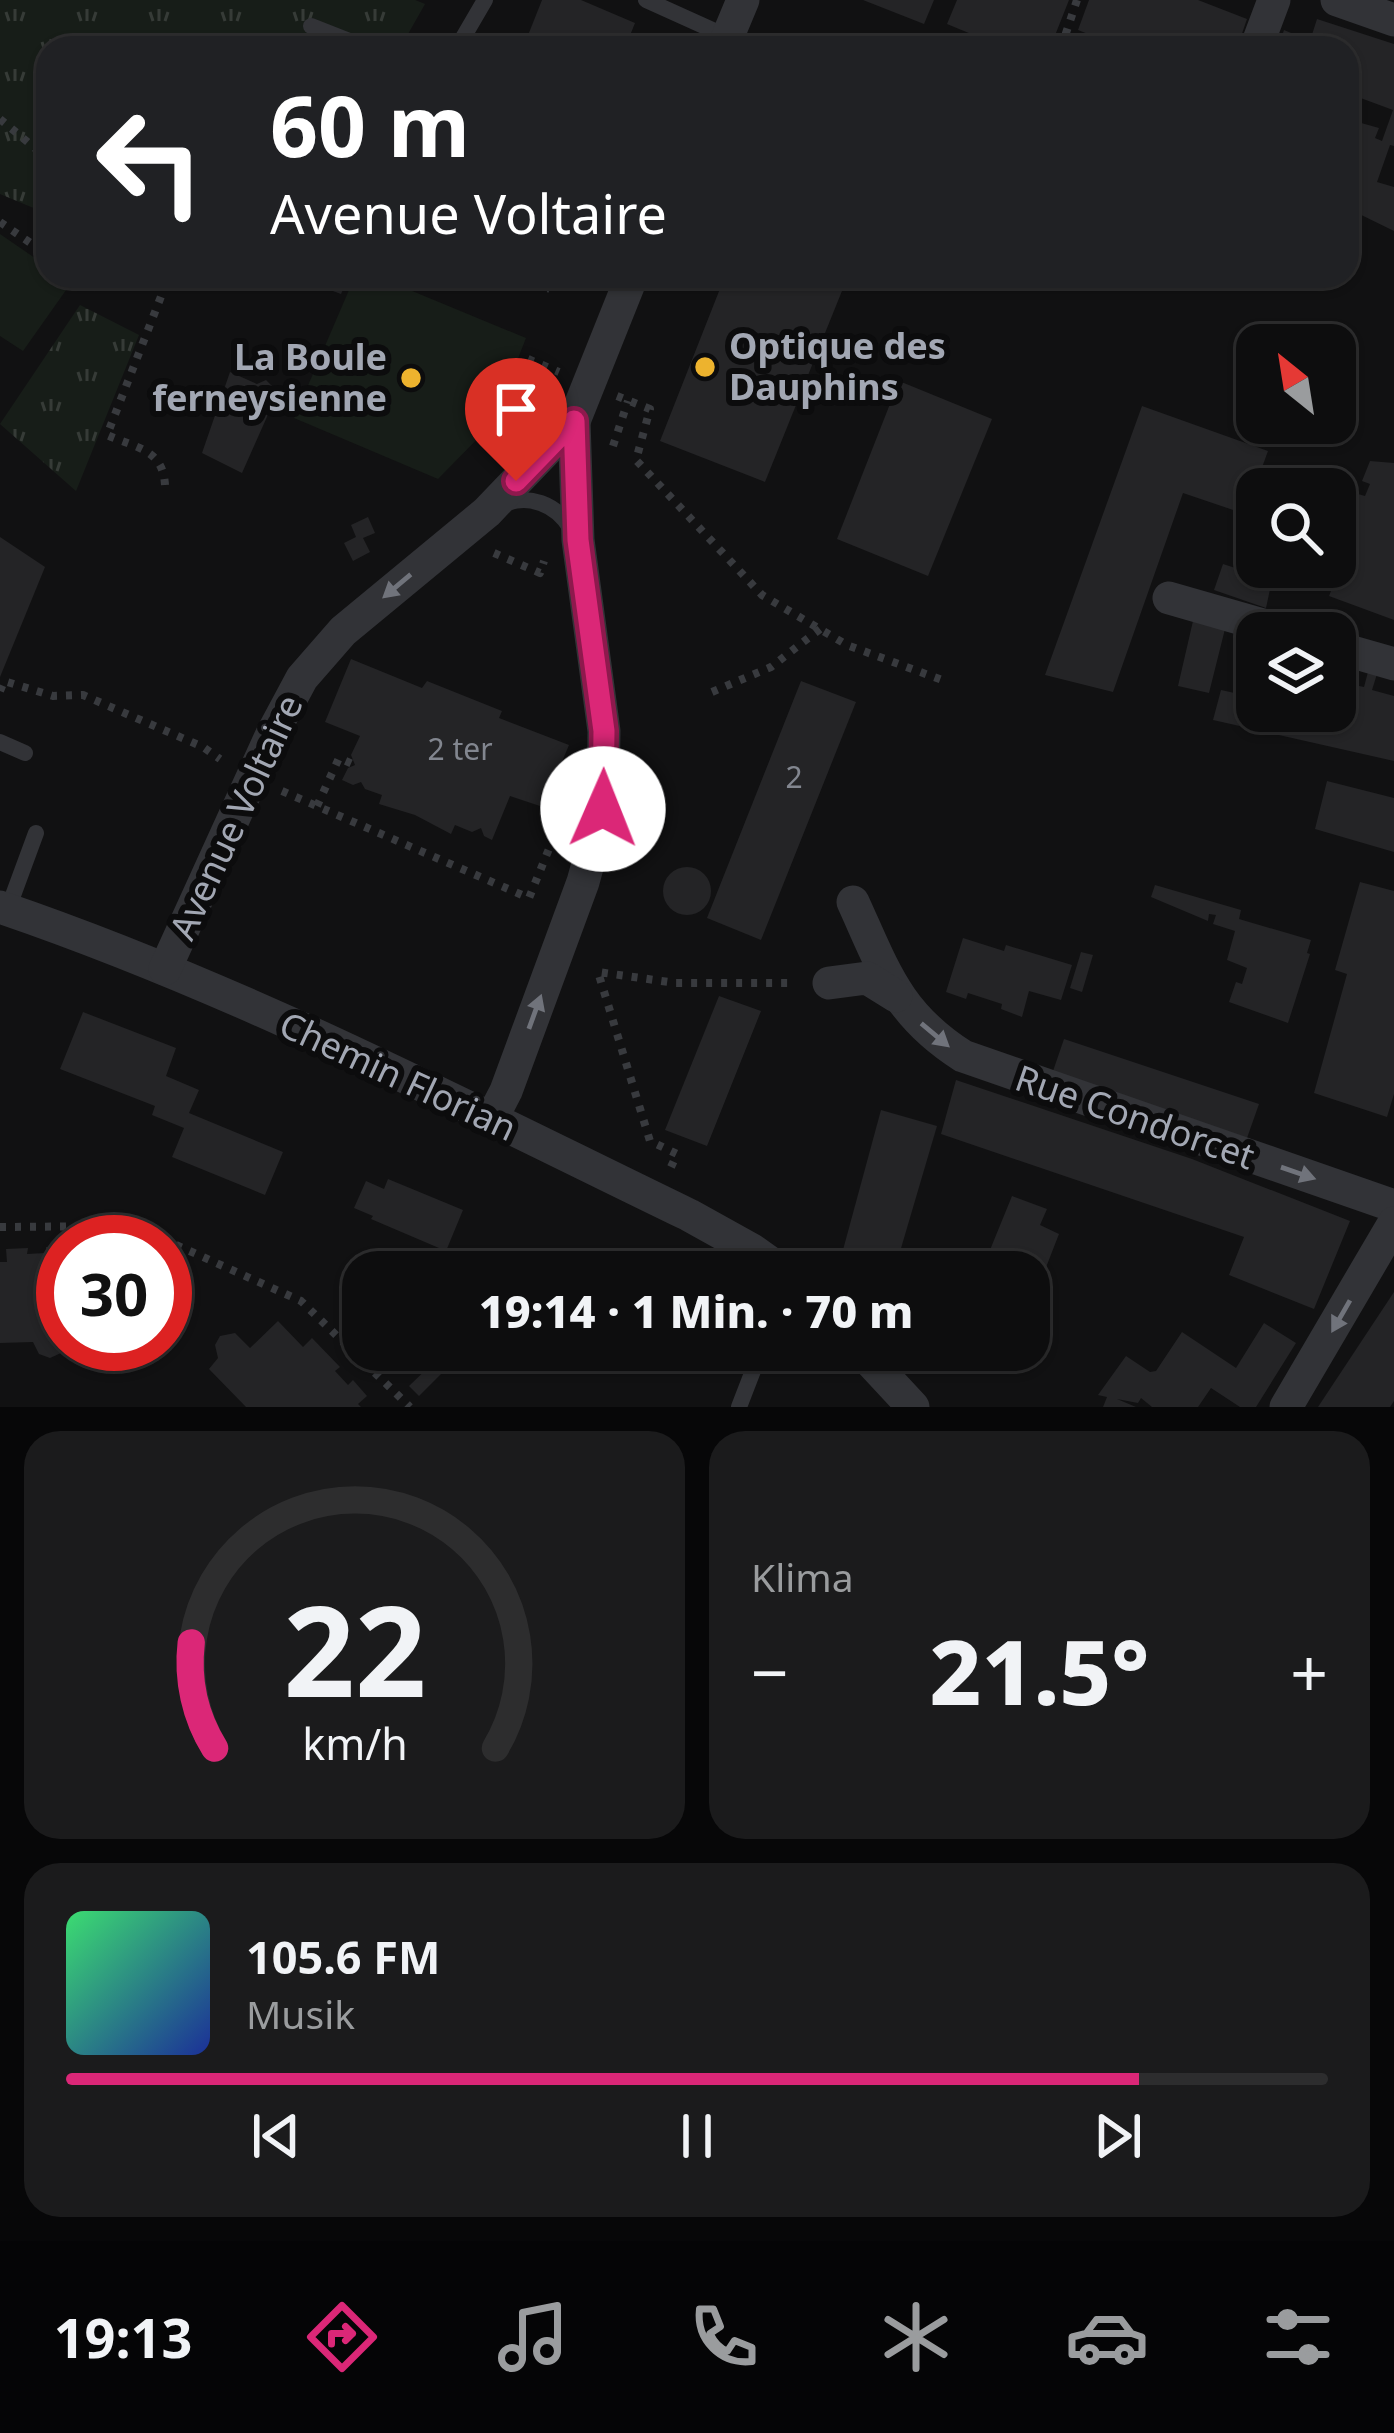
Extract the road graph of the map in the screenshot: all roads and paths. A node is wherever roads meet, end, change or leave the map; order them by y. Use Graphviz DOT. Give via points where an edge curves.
graph roads {
  1 [pos="484,0"];
  2 [pos="646,0"];
  3 [pos="743,0"];
  4 [pos="1077,0"];
  5 [pos="1274,0"];
  6 [pos="1336,0"];
  7 [pos="1394,20"];
  8 [pos="311,26"];
  9 [pos="336,36"];
  10 [pos="464,36"];
  11 [pos="714,36"];
  12 [pos="728,36"];
  13 [pos="1072,36"];
  14 [pos="1260,36"];
  15 [pos="0,119"];
  16 [pos="36,149"];
  17 [pos="0,222"];
  18 [pos="36,247"];
  19 [pos="164,288"];
  20 [pos="627,288"];
  21 [pos="528,359"];
  22 [pos="589,384"];
  23 [pos="574,421"];
  24 [pos="166,485"];
  25 [pos="487,512"];
  26 [pos="578,540"];
  27 [pos="1169,598"];
  28 [pos="1236,617"];
  29 [pos="820,629"];
  30 [pos="1356,653"];
  31 [pos="1394,664"];
  32 [pos="942,680"];
  33 [pos="0,691"];
  34 [pos="712,692"];
  35 [pos="0,742"];
  36 [pos="25,753"];
  37 [pos="355,765"];
  38 [pos="252,777"];
  39 [pos="317,807"];
  40 [pos="602,820"];
  41 [pos="36,833"];
  42 [pos="853,902"];
  43 [pos="4,908"];
  44 [pos="165,969"];
  45 [pos="816,985"];
  46 [pos="896,996"];
  47 [pos="491,1120"];
  48 [pos="657,1199"];
  49 [pos="1394,1205"];
  50 [pos="1394,1223"];
  51 [pos="0,1227"];
  52 [pos="753,1251"];
  53 [pos="753,1371"];
  54 [pos="880,1371"];
  55 [pos="410,1407"];
  56 [pos="740,1407"];
  57 [pos="913,1407"];
  58 [pos="1286,1407"];
  1 -- 10 [label="lane"];
  2 -- 11 [label="lane"];
  3 -- 12 [label="street"];
  4 -- 13 [label="path" via="1066,33"];
  5 -- 14 [label="street"];
  6 -- 7 [label="street"];
  8 -- 9 [label="lane"];
  15 -- 16 [label="path"];
  17 -- 18 [label="path"];
  19 -- 24 [label="path" via="107,435 159,458"];
  20 -- 22 [label="street, Avenue Voltaire"];
  21 -- 22 [label="path"];
  22 -- 23 [label="street, Avenue Voltaire"];
  22 -- 29 [label="path" via="650,410 636,460 762,595"];
  23 -- 25 [label="street, Avenue Voltaire"];
  23 -- 26 [label="street, Avenue Voltaire"];
  25 -- 26 [label="lane" via="518,498 545,503"];
  25 -- 26 [label="path" via="486,549 540,573 546,557"];
  25 -- 38 [label="street, Avenue Voltaire, one-way" via="343,631 302,678"];
  26 -- 40 [label="street, Avenue Voltaire" via="604,731"];
  27 -- 28 [label="street"];
  29 -- 32 [label="path"];
  29 -- 34 [label="path" via="771,667"];
  30 -- 31 [label="street"];
  33 -- 38 [label="path" via="4,681 53,696 83,695"];
  35 -- 36 [label="lane"];
  37 -- 39 [label="path" via="338,758"];
  38 -- 39 [label="path"];
  38 -- 44 [label="street, Avenue Voltaire"];
  39 -- 40 [label="path" via="529,898 558,826"];
  47 -- 40 [label="street, Avenue Voltaire, one-way"];
  41 -- 43 [label="lane"];
  42 -- 46 [label="street, Rue Condorcet"];
  43 -- 44 [label="street, Chemin Florian"];
  44 -- 47 [label="street, Chemin Florian"];
  45 -- 46 [label="street" via="867,978"];
  45 -- 48 [label="path" via="676,983 598,972 650,1141 677,1154"];
  46 -- 49 [label="street, Rue Condorcet, one-way" via="963,1056"];
  47 -- 48 [label="street, Chemin Florian"];
  48 -- 52 [label="street, Chemin Florian"];
  50 -- 58 [label="street, one-way"];
  51 -- 55 [label="path" via="134,1226 301,1301"];
  53 -- 56 [label="lane"];
  54 -- 57 [label="street"];
}
